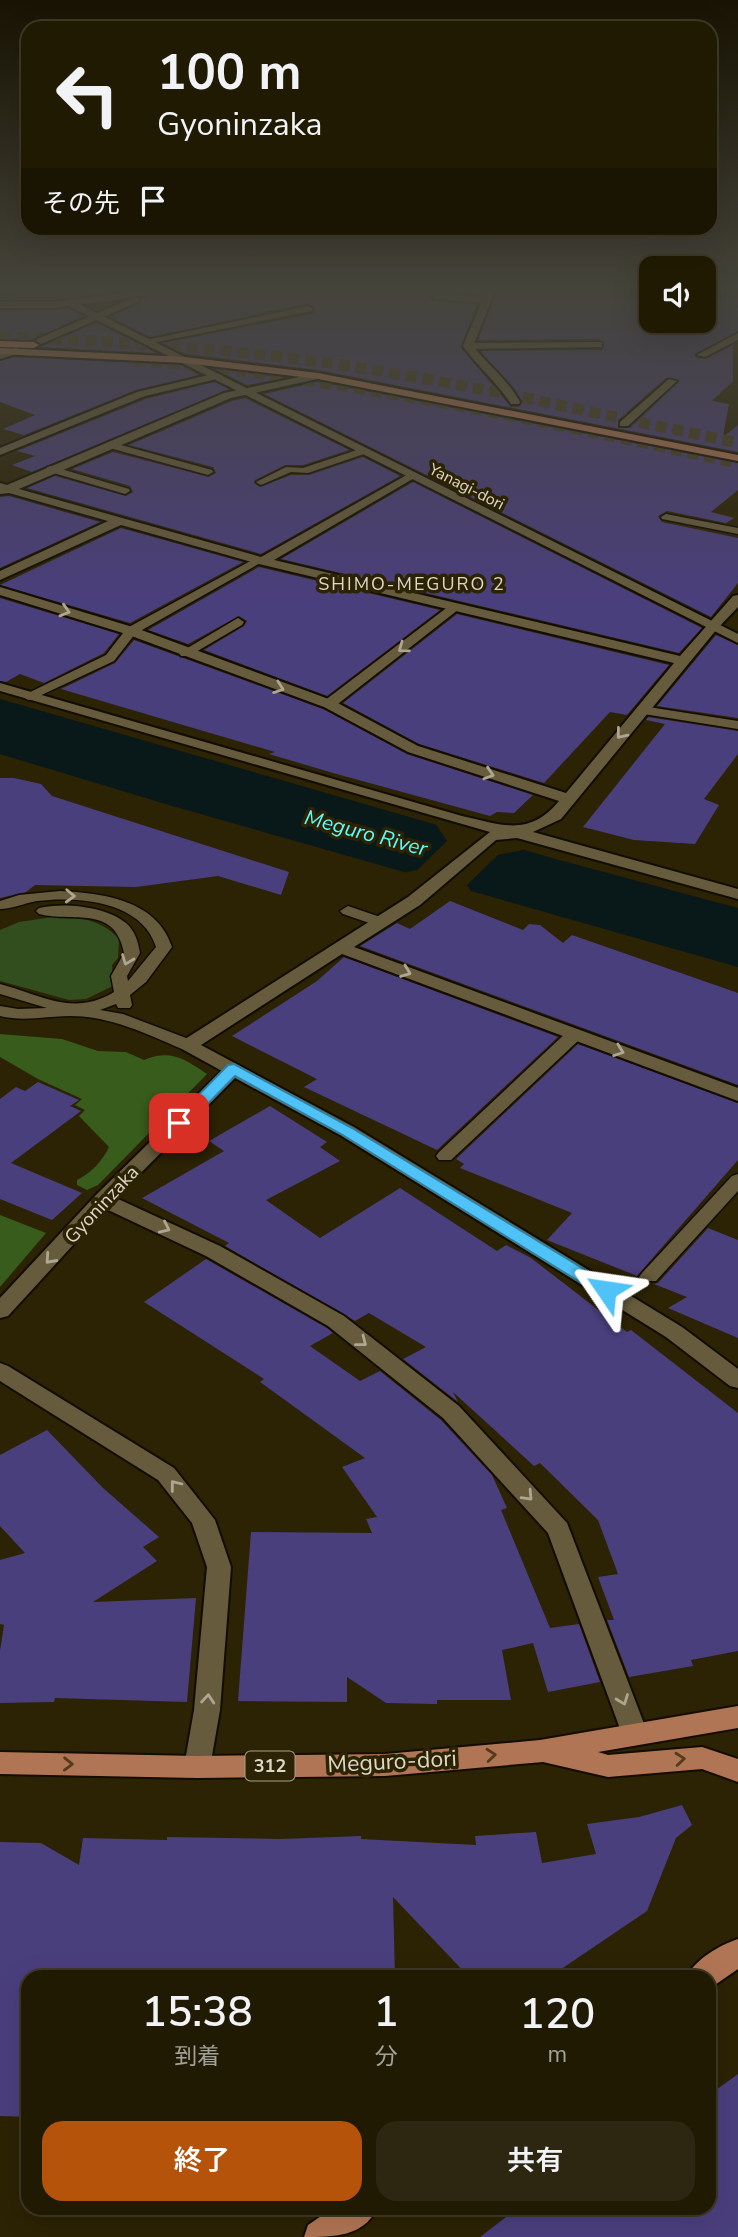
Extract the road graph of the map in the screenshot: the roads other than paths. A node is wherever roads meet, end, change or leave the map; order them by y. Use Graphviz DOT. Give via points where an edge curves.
graph roads {
  1 [pos="144,393"];
  2 [pos="235,393"];
  3 [pos="251,393"];
  4 [pos="407,393"];
  5 [pos="509,393"];
  6 [pos="658,393"];
  7 [pos="509,400"];
  8 [pos="531,405"];
  9 [pos="558,410"];
  10 [pos="624,424"];
  11 [pos="110,445"];
  12 [pos="738,447"];
  13 [pos="363,451"];
  14 [pos="0,452"];
  15 [pos="738,458"];
  16 [pos="51,469"];
  17 [pos="208,472"];
  18 [pos="412,475"];
  19 [pos="261,482"];
  20 [pos="3,490"];
  21 [pos="125,491"];
  22 [pos="666,517"];
  23 [pos="119,521"];
  24 [pos="738,531"];
  25 [pos="261,561"];
  26 [pos="0,576"];
  27 [pos="0,591"];
  28 [pos="738,600"];
  29 [pos="457,606"];
  30 [pos="239,622"];
  31 [pos="712,626"];
  32 [pos="131,631"];
  33 [pos="738,639"];
  34 [pos="185,653"];
  35 [pos="684,661"];
  36 [pos="0,687"];
  37 [pos="28,696"];
  38 [pos="330,704"];
  39 [pos="642,710"];
  40 [pos="738,725"];
  41 [pos="570,799"];
  42 [pos="512,834"];
  43 [pos="738,894"];
  44 [pos="3,905"];
  45 [pos="44,911"];
  46 [pos="348,911"];
  47 [pos="382,922"];
  48 [pos="342,948"];
  49 [pos="0,989"];
  50 [pos="122,996"];
  51 [pos="0,1011"];
  52 [pos="73,1011"];
  53 [pos="139,1024"];
  54 [pos="574,1035"];
  55 [pos="188,1045"];
  56 [pos="234,1069"];
  57 [pos="738,1095"];
  58 [pos="445,1156"];
  59 [pos="738,1180"];
  60 [pos="103,1200"];
  61 [pos="649,1277"];
  62 [pos="0,1311"];
  63 [pos="0,1371"];
  64 [pos="738,1380"];
  65 [pos="738,1717"];
  66 [pos="635,1734"];
  67 [pos="540,1751"];
  68 [pos="0,1763"];
  69 [pos="197,1767"];
  70 [pos="738,1770"];
  71 [pos="738,1952"];
  72 [pos="712,1970"];
  73 [pos="351,2215"];
  74 [pos="320,2237"];
  1 -- 14 [label="street"];
  2 -- 11 [label="street"];
  3 -- 13 [label="street, Yanagi-dori"];
  4 -- 15 [label="main road"];
  5 -- 7 [label="street"];
  6 -- 10 [label="lane"];
  7 -- 8 [label="main road"];
  9 -- 10 [label="main road"];
  10 -- 12 [label="main road"];
  11 -- 16 [label="street"];
  11 -- 17 [label="lane"];
  13 -- 18 [label="street, Yanagi-dori"];
  13 -- 19 [label="lane" via="304,471 290,469"];
  16 -- 20 [label="street"];
  16 -- 21 [label="lane"];
  18 -- 25 [label="street"];
  18 -- 31 [label="street, Yanagi-dori"];
  20 -- 23 [label="street"];
  22 -- 24 [label="lane"];
  23 -- 25 [label="street"];
  23 -- 26 [label="street"];
  25 -- 29 [label="street"];
  25 -- 32 [label="lane"];
  27 -- 32 [label="street, one-way"];
  28 -- 31 [label="street"];
  29 -- 35 [label="street"];
  29 -- 38 [label="lane, one-way"];
  30 -- 34 [label="lane"];
  31 -- 33 [label="street, Yanagi-dori"];
  31 -- 35 [label="street"];
  32 -- 34 [label="street"];
  32 -- 37 [label="lane" via="110,657"];
  34 -- 38 [label="street, one-way"];
  35 -- 39 [label="street"];
  36 -- 37 [label="street"];
  37 -- 42 [label="street"];
  38 -- 41 [label="street, one-way" via="413,749"];
  39 -- 40 [label="lane"];
  39 -- 41 [label="street, one-way"];
  41 -- 42 [label="street" via="546,822"];
  42 -- 43 [label="street"];
  42 -- 47 [label="street" via="492,836 436,885"];
  44 -- 50 [label="lane, one-way" via="65,895 96,898 143,916 156,928 164,947 145,976"];
  45 -- 50 [label="lane, one-way" via="94,914 128,935 132,953 119,976"];
  46 -- 47 [label="lane"];
  47 -- 48 [label="street"];
  48 -- 54 [label="street, one-way"];
  48 -- 55 [label="street"];
  49 -- 52 [label="lane"];
  50 -- 52 [label="lane"];
  50 -- 53 [label="lane" via="125,1008"];
  51 -- 52 [label="lane"];
  52 -- 53 [label="lane"];
  53 -- 55 [label="lane"];
  54 -- 57 [label="street, one-way"];
  54 -- 58 [label="lane"];
  55 -- 56 [label="street"];
  56 -- 60 [label="street, Gyoninzaka"];
  56 -- 64 [label="street" via="346,1131 674,1332"];
  59 -- 61 [label="lane"];
  60 -- 62 [label="street, Gyoninzaka, one-way"];
  60 -- 66 [label="street, one-way" via="213,1251 336,1321 451,1412 558,1529"];
  69 -- 63 [label="street, one-way" via="207,1710 219,1567 202,1520 166,1475"];
  65 -- 66 [label="main road, Meguro-dori / 312"];
  66 -- 67 [label="main road, Meguro-dori / 312"];
  69 -- 67 [label="main road, Meguro-dori / 312, one-way" via="385,1765"];
  67 -- 70 [label="main road, one-way" via="608,1766 702,1758"];
  68 -- 69 [label="main road, Meguro-dori / 312, one-way"];
  71 -- 72 [label="main road"];
  73 -- 74 [label="main road"];
}
